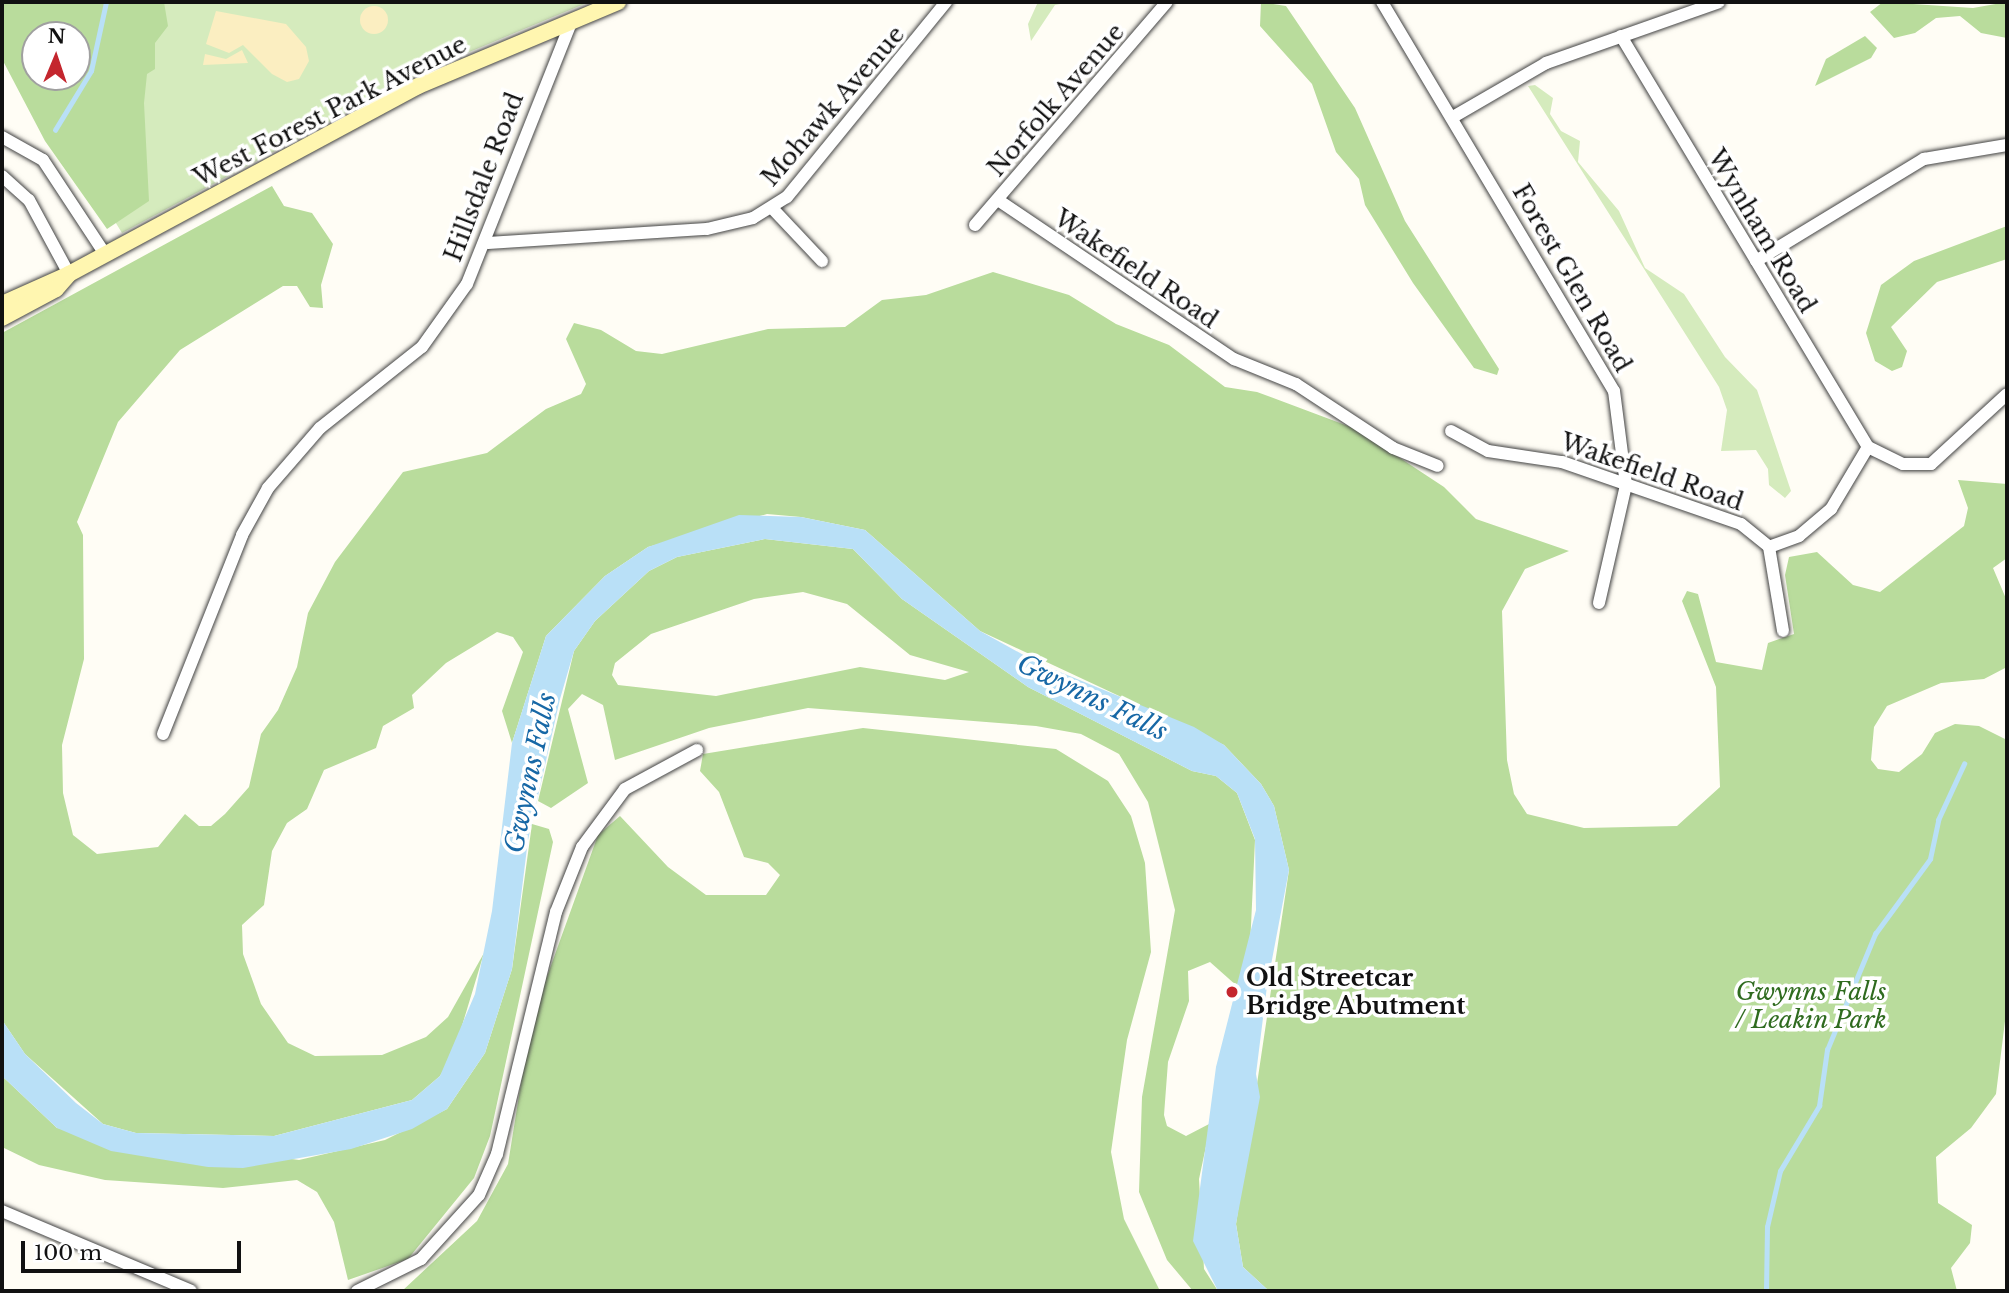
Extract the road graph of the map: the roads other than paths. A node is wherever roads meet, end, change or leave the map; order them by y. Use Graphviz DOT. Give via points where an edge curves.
graph roads {
  1 [pos="583,2"];
  2 [pos="618,2"];
  3 [pos="946,2"];
  4 [pos="1167,2"];
  5 [pos="1382,2"];
  6 [pos="1719,2"];
  7 [pos="570,22"];
  8 [pos="1621,36"];
  9 [pos="1453,117"];
  10 [pos="2,137"];
  11 [pos="2007,145"];
  12 [pos="2,176"];
  13 [pos="998,200"];
  14 [pos="772,208"];
  15 [pos="975,225"];
  16 [pos="488,243"];
  17 [pos="105,254"];
  18 [pos="822,261"];
  19 [pos="1756,261"];
  20 [pos="69,274"];
  21 [pos="2,304"];
  22 [pos="2,318"];
  23 [pos="2007,394"];
  24 [pos="1451,431"];
  25 [pos="1867,447"];
  26 [pos="1437,466"];
  27 [pos="1626,485"];
  28 [pos="1769,547"];
  29 [pos="1599,603"];
  30 [pos="1783,631"];
  31 [pos="163,734"];
  32 [pos="697,750"];
  33 [pos="2,1211"];
  34 [pos="191,1291"];
  35 [pos="357,1291"];
  1 -- 7 [label="main road, Hillsdale Road"];
  2 -- 7 [label="main road, West Forest Park Avenue"];
  3 -- 14 [label="street, Mohawk Avenue"];
  4 -- 13 [label="street, Norfolk Avenue"];
  5 -- 9 [label="street, Forest Glen Road"];
  6 -- 8 [label="street"];
  7 -- 16 [label="street, Hillsdale Road"];
  7 -- 17 [label="main road, West Forest Park Avenue" via="408,91"];
  8 -- 9 [label="street" via="1546,63"];
  8 -- 19 [label="street, Wynham Road"];
  9 -- 27 [label="street, Forest Glen Road" via="1602,364 1622,421"];
  10 -- 17 [label="street" via="43,160"];
  11 -- 19 [label="street" via="1924,159"];
  12 -- 20 [label="street" via="29,200"];
  13 -- 15 [label="street, Norfolk Avenue"];
  13 -- 26 [label="street, Wakefield Road" via="1234,359 1296,384 1393,448"];
  14 -- 16 [label="street, Mohawk Avenue" via="707,229"];
  14 -- 18 [label="street"];
  16 -- 31 [label="street, Hillsdale Road" via="422,347 311,436 268,488 242,535"];
  17 -- 20 [label="main road, West Forest Park Avenue"];
  19 -- 25 [label="street, Wynham Road"];
  20 -- 21 [label="main road, West Forest Park Avenue"];
  20 -- 22 [label="main road, West Forest Park Avenue" via="56,289"];
  23 -- 25 [label="street" via="1931,464 1903,464"];
  24 -- 27 [label="street, Wakefield Road" via="1489,451 1546,457"];
  25 -- 28 [label="street" via="1831,509 1799,536"];
  27 -- 28 [label="street, Wakefield Road" via="1741,524"];
  27 -- 29 [label="street, Forest Glen Road"];
  28 -- 30 [label="street"];
  32 -- 35 [label="street" via="625,789 589,831 556,912 497,1154 479,1195 421,1259"];
  33 -- 34 [label="street"];
}
